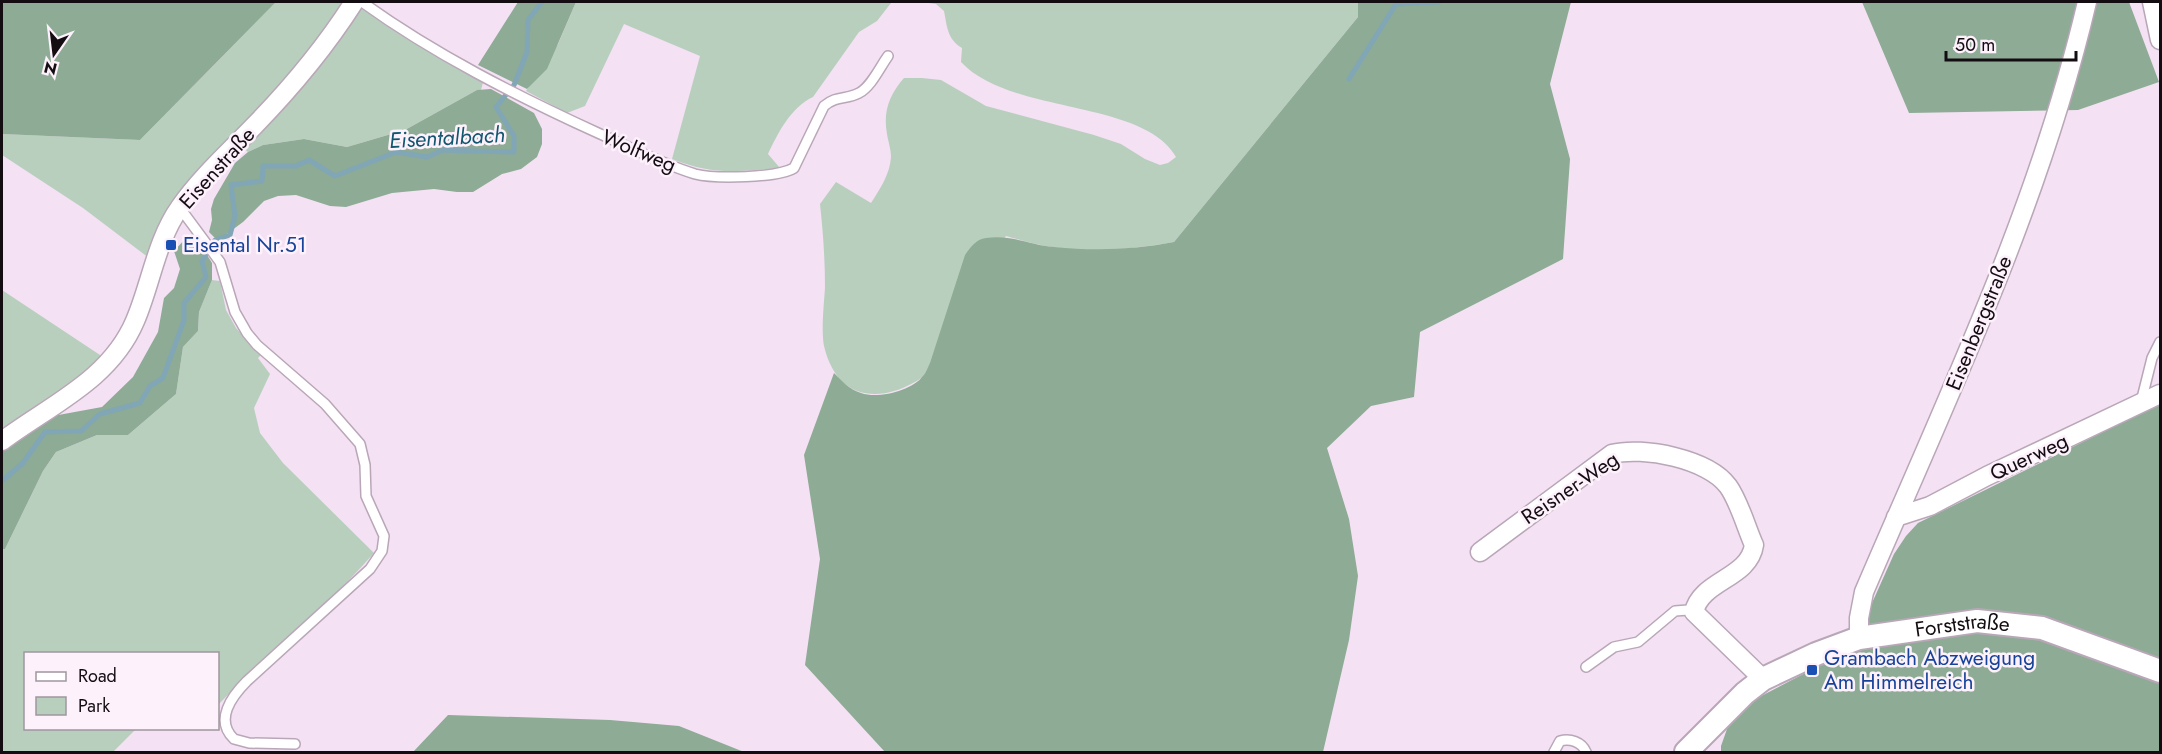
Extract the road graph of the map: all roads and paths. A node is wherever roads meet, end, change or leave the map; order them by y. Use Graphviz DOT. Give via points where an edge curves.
graph roads {
  1 [pos="354,2"];
  2 [pos="362,2"];
  3 [pos="2086,2"];
  4 [pos="2152,2"];
  5 [pos="2160,40"];
  6 [pos="888,56"];
  7 [pos="180,208"];
  8 [pos="2160,342"];
  9 [pos="2160,394"];
  10 [pos="2141,402"];
  11 [pos="2,441"];
  12 [pos="1896,517"];
  13 [pos="1480,552"];
  14 [pos="1694,612"];
  15 [pos="1859,638"];
  16 [pos="1586,667"];
  17 [pos="2160,671"];
  18 [pos="1763,679"];
  19 [pos="295,744"];
  20 [pos="1554,753"];
  21 [pos="1586,753"];
  22 [pos="1686,753"];
  1 -- 7 [label="street, Eisenstraße" via="286,91"];
  2 -- 6 [label="lane, Wolfweg" via="400,28 564,118 636,151 694,173 717,177 781,173 794,168 824,106 832,99 862,91"];
  3 -- 12 [label="street, Eisenbergstraße" via="2072,62 2013,238 1953,389"];
  4 -- 5 [label="street"];
  7 -- 11 [label="street, Eisenstraße" via="162,242 135,323 111,360 73,394"];
  7 -- 19 [label="lane" via="220,262 235,312 247,333 325,404 360,444 366,496 384,536 381,551 370,569 242,686 226,711 227,728 234,739"];
  8 -- 10 [label="lane"];
  9 -- 10 [label="street, Querweg"];
  10 -- 12 [label="street, Querweg" via="1930,506"];
  12 -- 15 [label="street, Eisenbergstraße" via="1864,592"];
  13 -- 14 [label="street, Reisner-Weg" via="1612,454 1653,451 1718,474 1729,487 1754,545 1753,555 1745,565 1700,597"];
  14 -- 16 [label="lane" via="1675,611 1638,642 1614,647"];
  14 -- 18 [label="street"];
  15 -- 17 [label="street, Forststraße" via="1977,621 2042,628"];
  15 -- 18 [label="street, Forststraße"];
  18 -- 22 [label="street, Forststraße"];
  20 -- 21 [label="lane" via="1560,741 1566,739 1581,745"];
}
